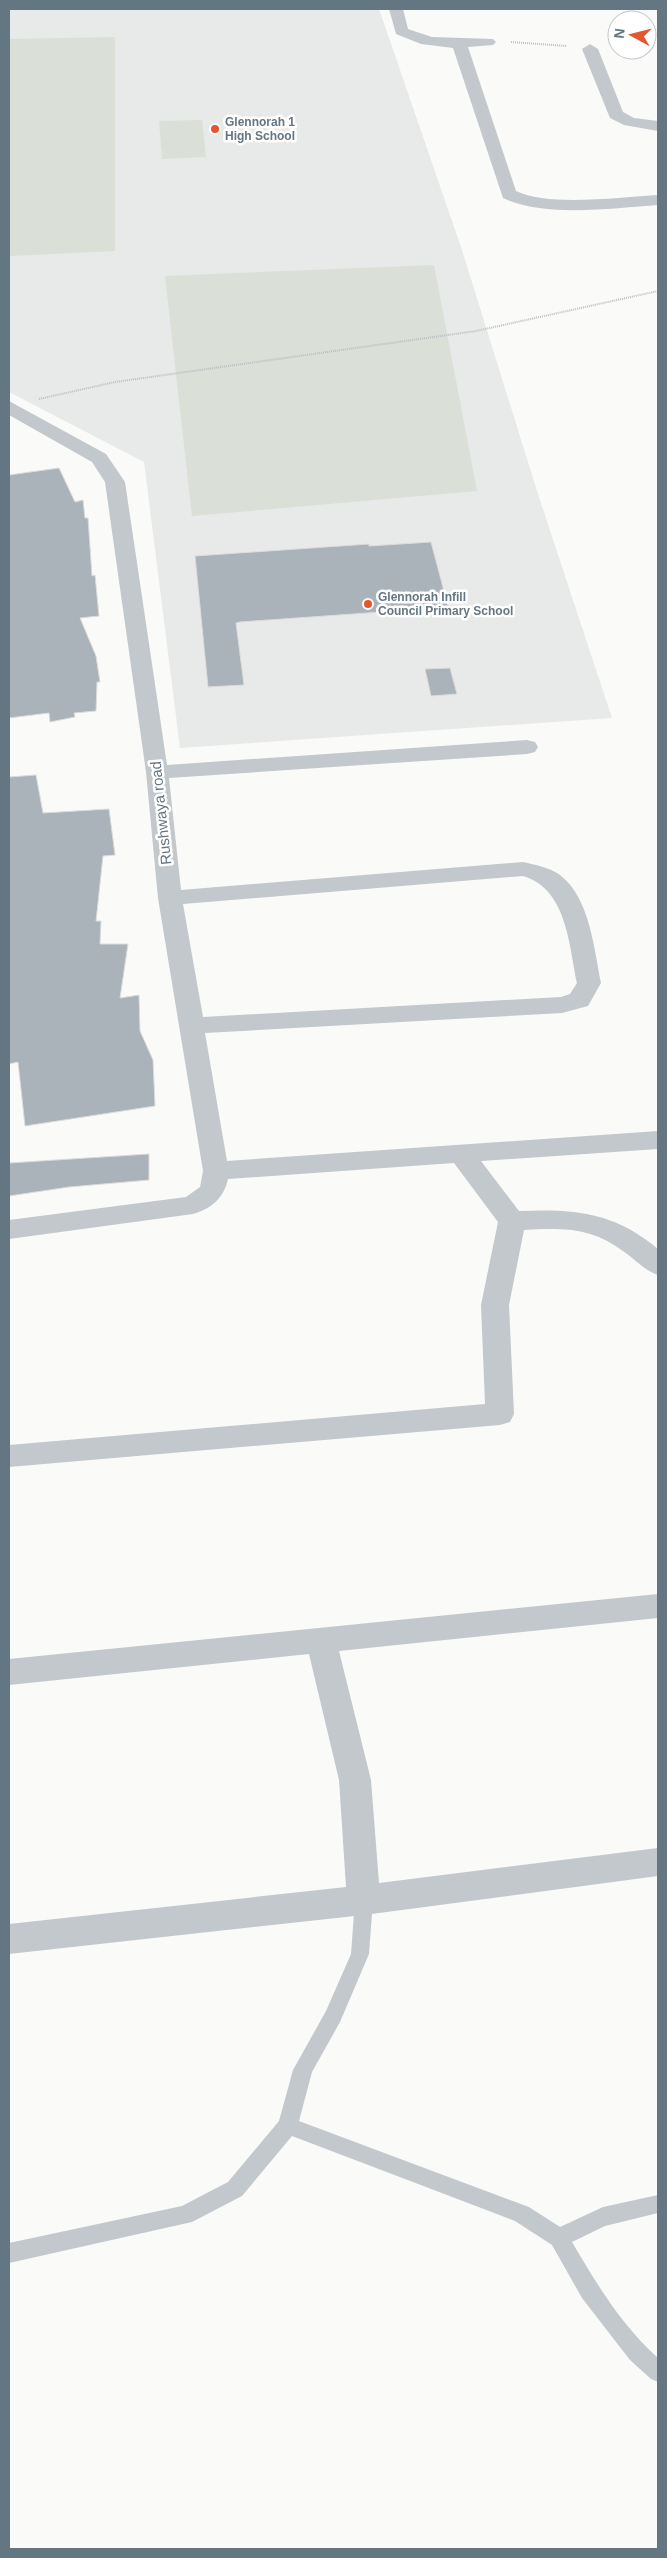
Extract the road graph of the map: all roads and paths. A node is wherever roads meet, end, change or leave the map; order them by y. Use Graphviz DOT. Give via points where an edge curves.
graph roads {
  1 [pos="396,9"];
  2 [pos="488,42"];
  3 [pos="459,43"];
  4 [pos="590,49"];
  5 [pos="658,126"];
  6 [pos="658,200"];
  7 [pos="658,292"];
  8 [pos="38,399"];
  9 [pos="9,406"];
  10 [pos="527,747"];
  11 [pos="157,772"];
  12 [pos="170,898"];
  13 [pos="192,1026"];
  14 [pos="658,1140"];
  15 [pos="462,1155"];
  16 [pos="216,1171"];
  17 [pos="512,1221"];
  18 [pos="9,1230"];
  19 [pos="658,1265"];
  20 [pos="9,1456"];
  21 [pos="658,1606"];
  22 [pos="321,1640"];
  23 [pos="9,1672"];
  24 [pos="658,1862"];
  25 [pos="364,1900"];
  26 [pos="9,1939"];
  27 [pos="288,2126"];
  28 [pos="658,2204"];
  29 [pos="559,2238"];
  30 [pos="9,2253"];
  31 [pos="658,2372"];
  1 -- 3 [label="street" via="401,31 411,38"];
  2 -- 3 [label="street"];
  2 -- 4 [label="path" via="527,41"];
  3 -- 6 [label="street" via="509,194 514,199 539,204"];
  4 -- 5 [label="street" via="616,115 630,122"];
  7 -- 8 [label="path" via="476,331 115,382"];
  9 -- 11 [label="street, Rushwaya road" via="99,458 115,482"];
  10 -- 11 [label="street"];
  11 -- 12 [label="street, Rushwaya road"];
  12 -- 13 [label="street, Rushwaya road"];
  12 -- 13 [label="street" via="523,869 540,873 560,889 576,926 589,983 580,1000 562,1005"];
  13 -- 16 [label="street, Rushwaya road"];
  14 -- 15 [label="street"];
  15 -- 16 [label="street"];
  15 -- 17 [label="street"];
  16 -- 18 [label="street, Rushwaya road" via="212,1191 193,1206"];
  17 -- 19 [label="street" via="555,1220 601,1226 648,1254"];
  17 -- 20 [label="street" via="495,1305 500,1414"];
  21 -- 22 [label="street"];
  22 -- 23 [label="street"];
  22 -- 25 [label="street" via="355,1780"];
  24 -- 25 [label="street"];
  25 -- 26 [label="street"];
  25 -- 27 [label="lane" via="360,1954 333,2016 303,2070"];
  27 -- 29 [label="lane" via="522,2214"];
  27 -- 30 [label="lane" via="235,2189 185,2215"];
  28 -- 29 [label="lane" via="602,2217"];
  29 -- 31 [label="lane" via="589,2291 637,2353"];
}
